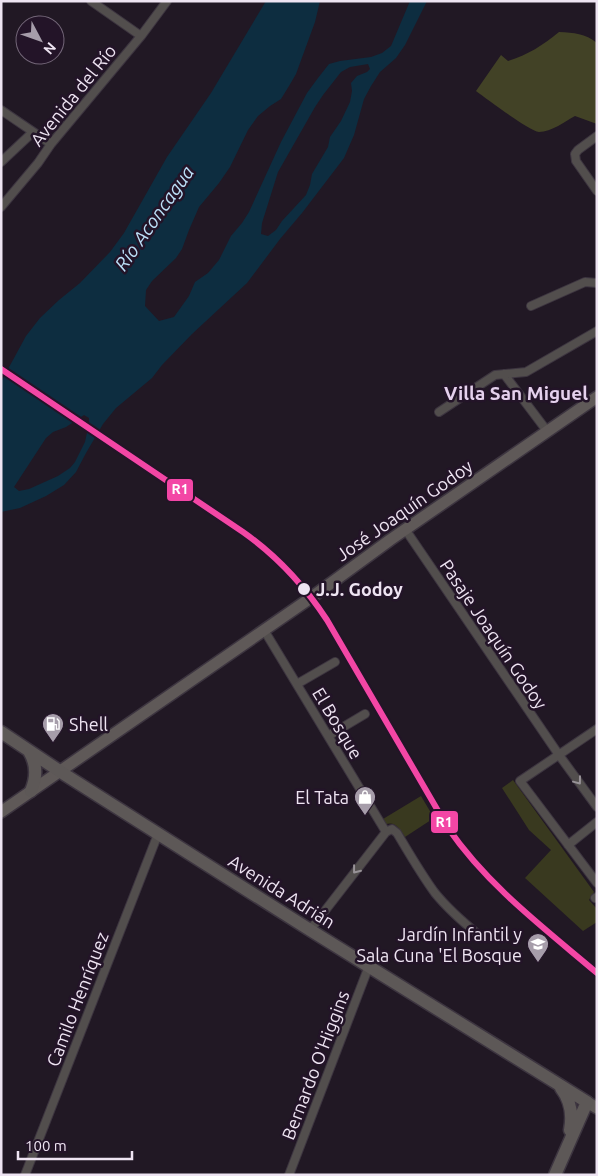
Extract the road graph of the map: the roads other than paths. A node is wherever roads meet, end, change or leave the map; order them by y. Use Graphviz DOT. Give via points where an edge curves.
graph roads {
  1 [pos="167,1"];
  2 [pos="94,2"];
  3 [pos="141,36"];
  4 [pos="1,110"];
  5 [pos="34,132"];
  6 [pos="597,136"];
  7 [pos="51,144"];
  8 [pos="1,162"];
  9 [pos="597,191"];
  10 [pos="1,207"];
  11 [pos="597,283"];
  12 [pos="531,306"];
  13 [pos="597,331"];
  14 [pos="504,374"];
  15 [pos="597,397"];
  16 [pos="439,412"];
  17 [pos="547,431"];
  18 [pos="405,529"];
  19 [pos="264,630"];
  20 [pos="335,662"];
  21 [pos="297,684"];
  22 [pos="365,714"];
  23 [pos="1,732"];
  24 [pos="595,733"];
  25 [pos="328,736"];
  26 [pos="29,751"];
  27 [pos="559,755"];
  28 [pos="59,771"];
  29 [pos="31,791"];
  30 [pos="597,807"];
  31 [pos="1,812"];
  32 [pos="597,822"];
  33 [pos="386,832"];
  34 [pos="158,834"];
  35 [pos="568,845"];
  36 [pos="597,883"];
  37 [pos="310,930"];
  38 [pos="480,936"];
  39 [pos="369,966"];
  40 [pos="556,1083"];
  41 [pos="592,1105"];
  42 [pos="568,1144"];
  43 [pos="25,1175"];
  44 [pos="289,1175"];
  45 [pos="554,1175"];
  1 -- 3 [label="street, Avenida del Río"];
  2 -- 3 [label="street"];
  3 -- 7 [label="street, Avenida del Río"];
  4 -- 5 [label="street"];
  5 -- 7 [label="street"];
  5 -- 8 [label="street"];
  6 -- 9 [label="street" via="575,154 576,161"];
  7 -- 10 [label="street, Avenida del Río"];
  11 -- 12 [label="street" via="586,282"];
  13 -- 14 [label="street" via="526,372"];
  14 -- 16 [label="street" via="495,375"];
  14 -- 17 [label="street"];
  15 -- 17 [label="street, José Joaquín Godoy"];
  17 -- 18 [label="street, José Joaquín Godoy"];
  18 -- 19 [label="street, José Joaquín Godoy"];
  18 -- 27 [label="street, Pasaje Joaquín Godoy"];
  19 -- 21 [label="street, El Bosque"];
  19 -- 28 [label="street, José Joaquín Godoy"];
  20 -- 21 [label="street"];
  21 -- 25 [label="street, El Bosque"];
  22 -- 25 [label="street"];
  23 -- 26 [label="main road, Avenida Adrián"];
  24 -- 27 [label="street"];
  25 -- 33 [label="street, El Bosque"];
  26 -- 28 [label="main road, Avenida Adrián"];
  26 -- 29 [label="main road" via="36,772"];
  27 -- 30 [label="street, Pasaje Joaquín Godoy, one-way"];
  27 -- 35 [label="street" via="520,781"];
  28 -- 29 [label="street, José Joaquín Godoy"];
  28 -- 34 [label="main road, Avenida Adrián"];
  29 -- 31 [label="street, José Joaquín Godoy"];
  32 -- 35 [label="street"];
  33 -- 37 [label="street, one-way"];
  33 -- 38 [label="street, El Bosque" via="396,831 436,893"];
  34 -- 37 [label="main road, Avenida Adrián"];
  34 -- 43 [label="street, Camilo Henríquez"];
  35 -- 36 [label="street"];
  37 -- 39 [label="main road, Avenida Adrián"];
  39 -- 40 [label="main road, Avenida Adrián"];
  39 -- 44 [label="street, Bernardo O'Higgins"];
  40 -- 41 [label="main road, Avenida Adrián"];
  40 -- 42 [label="main road" via="568,1098 572,1111"];
  41 -- 42 [label="main road"];
  42 -- 45 [label="main road"];
}
